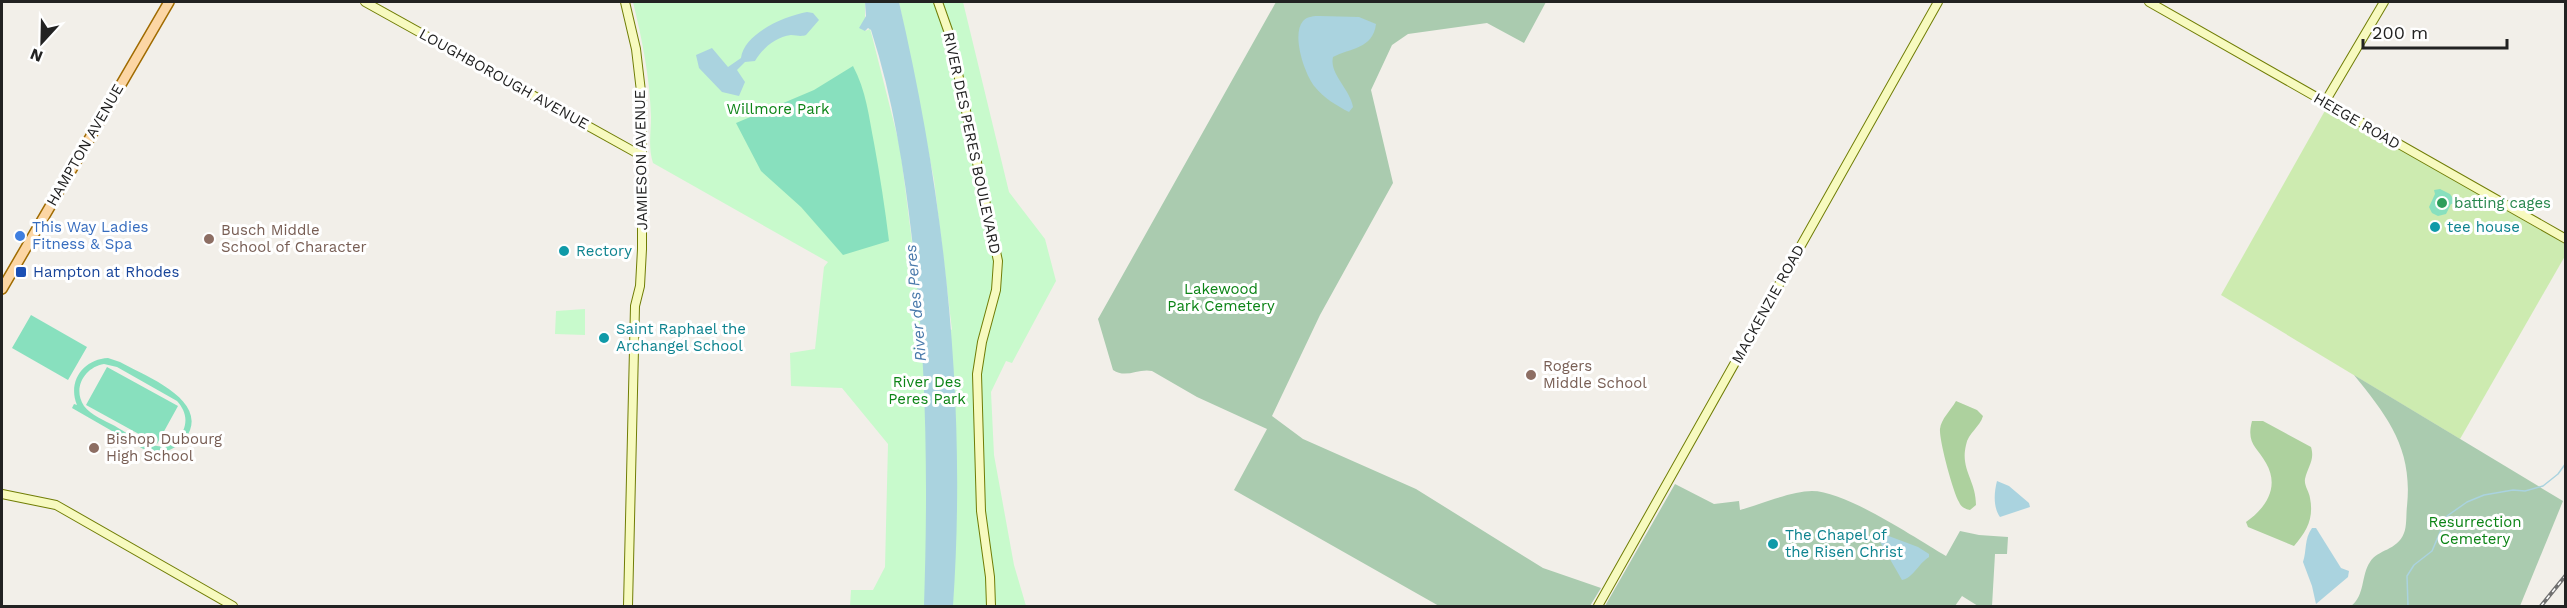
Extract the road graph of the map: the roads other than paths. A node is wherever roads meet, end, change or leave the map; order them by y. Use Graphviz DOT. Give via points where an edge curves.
graph roads {
  1 [pos="169,2"];
  2 [pos="365,2"];
  3 [pos="625,2"];
  4 [pos="938,2"];
  5 [pos="1938,2"];
  6 [pos="2149,2"];
  7 [pos="2384,2"];
  8 [pos="2325,102"];
  9 [pos="642,156"];
  10 [pos="2565,239"];
  11 [pos="2,289"];
  12 [pos="2,494"];
  13 [pos="233,606"];
  14 [pos="628,606"];
  15 [pos="991,606"];
  16 [pos="1598,606"];
  1 -- 11 [label="main road, HAMPTON AVENUE"];
  2 -- 9 [label="main road, LOUGHBOROUGH AVENUE"];
  3 -- 9 [label="main road, JAMIESON AVENUE" via="642,100"];
  4 -- 15 [label="main road, RIVER DES PERES BOULEVARD" via="950,36 998,261 996,290 977,374 980,502"];
  5 -- 16 [label="main road, MACKENZIE ROAD"];
  6 -- 8 [label="main road, HEEGE ROAD"];
  7 -- 8 [label="main road"];
  8 -- 10 [label="main road, HEEGE ROAD"];
  9 -- 14 [label="main road, JAMIESON AVENUE" via="642,249 640,286 634,306"];
  12 -- 13 [label="main road" via="56,505"];
}
